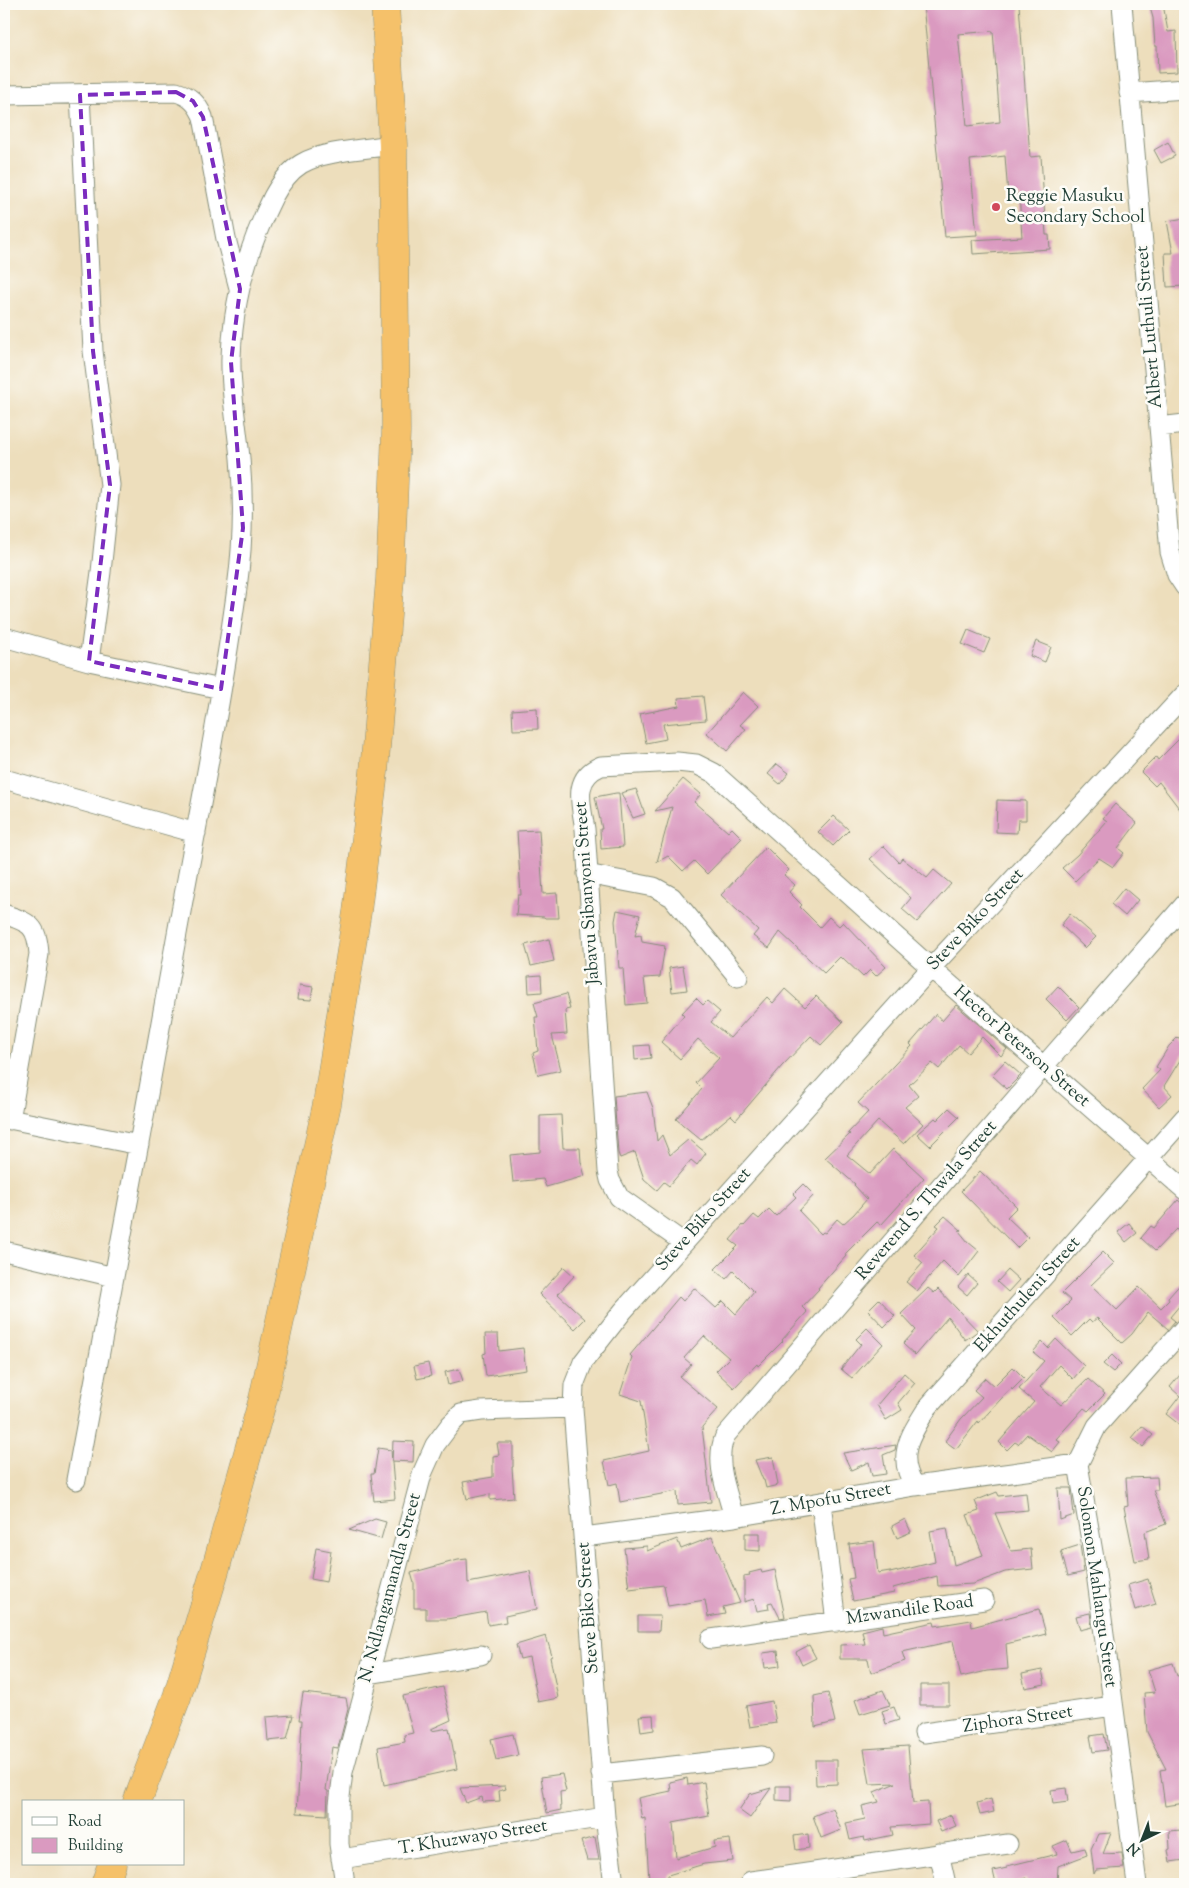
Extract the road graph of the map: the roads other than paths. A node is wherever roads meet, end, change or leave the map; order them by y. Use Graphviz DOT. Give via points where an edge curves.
graph roads {
  1 [pos="385,4"];
  2 [pos="1122,4"];
  3 [pos="1185,89"];
  4 [pos="1129,94"];
  5 [pos="4,95"];
  6 [pos="80,95"];
  7 [pos="393,145"];
  8 [pos="240,289"];
  9 [pos="1185,424"];
  10 [pos="1159,426"];
  11 [pos="1185,586"];
  12 [pos="4,638"];
  13 [pos="89,661"];
  14 [pos="221,689"];
  15 [pos="1185,694"];
  16 [pos="4,778"];
  17 [pos="196,833"];
  18 [pos="587,874"];
  19 [pos="858,903"];
  20 [pos="1185,904"];
  21 [pos="4,914"];
  22 [pos="931,968"];
  23 [pos="738,977"];
  24 [pos="1043,1067"];
  25 [pos="1185,1117"];
  26 [pos="7,1119"];
  27 [pos="139,1145"];
  28 [pos="1149,1158"];
  29 [pos="1185,1190"];
  30 [pos="684,1243"];
  31 [pos="4,1251"];
  32 [pos="114,1277"];
  33 [pos="1185,1327"];
  34 [pos="573,1408"];
  35 [pos="1078,1464"];
  36 [pos="76,1480"];
  37 [pos="915,1486"];
  38 [pos="821,1503"];
  39 [pos="734,1517"];
  40 [pos="584,1537"];
  41 [pos="984,1600"];
  42 [pos="836,1622"];
  43 [pos="711,1639"];
  44 [pos="481,1655"];
  45 [pos="369,1674"];
  46 [pos="1113,1706"];
  47 [pos="924,1733"];
  48 [pos="762,1756"];
  49 [pos="601,1774"];
  50 [pos="138,1800"];
  51 [pos="605,1817"];
  52 [pos="1008,1844"];
  53 [pos="939,1853"];
  54 [pos="341,1859"];
  55 [pos="111,1866"];
  56 [pos="751,1881"];
  57 [pos="105,1884"];
  58 [pos="345,1884"];
  59 [pos="614,1884"];
  60 [pos="946,1884"];
  61 [pos="1137,1884"];
  1 -- 7 [label="highway"];
  2 -- 4 [label="street, Albert Luthuli Street"];
  3 -- 4 [label="street"];
  4 -- 10 [label="street, Albert Luthuli Street"];
  5 -- 6 [label="street"];
  6 -- 8 [label="street" via="176,92 193,101 203,117 226,239"];
  6 -- 13 [label="street" via="93,351 110,485"];
  7 -- 8 [label="street" via="318,157 302,163 286,176 251,248"];
  7 -- 50 [label="highway" via="396,432 390,579 374,772 341,1023 327,1104 263,1399 177,1697"];
  8 -- 14 [label="street" via="231,362 243,528"];
  9 -- 10 [label="street"];
  10 -- 11 [label="street, Albert Luthuli Street" via="1170,552 1177,575"];
  12 -- 13 [label="street"];
  13 -- 14 [label="street"];
  14 -- 17 [label="street"];
  15 -- 22 [label="street, Steve Biko Street"];
  16 -- 17 [label="street"];
  17 -- 27 [label="street"];
  18 -- 19 [label="street, Jabavu Sibanyoni Street" via="580,798 580,787 586,776 601,766 696,764 714,773"];
  18 -- 23 [label="street" via="654,887 672,897"];
  18 -- 30 [label="street, Jabavu Sibanyoni Street" via="610,1180 627,1203"];
  19 -- 22 [label="street, Hector Peterson Street"];
  20 -- 24 [label="street, Reverend S. Thwala Street"];
  21 -- 26 [label="street" via="24,921 32,928 38,937 39,954"];
  22 -- 24 [label="street, Hector Peterson Street"];
  22 -- 30 [label="street, Steve Biko Street"];
  24 -- 28 [label="street, Hector Peterson Street"];
  24 -- 39 [label="street, Reverend S. Thwala Street" via="725,1436 720,1453 721,1466"];
  25 -- 28 [label="street, Ekhuthuleni Street"];
  26 -- 27 [label="street"];
  27 -- 32 [label="street"];
  28 -- 29 [label="street, Hector Peterson Street"];
  28 -- 37 [label="street, Ekhuthuleni Street" via="928,1407 906,1446 905,1462"];
  30 -- 34 [label="street, Steve Biko Street" via="583,1362 574,1385"];
  31 -- 32 [label="street"];
  32 -- 36 [label="street"];
  33 -- 35 [label="street, Solomon Mahlangu Street" via="1097,1426"];
  34 -- 40 [label="street, Steve Biko Street"];
  34 -- 45 [label="street, N. Ndlangamandla Street" via="461,1414 440,1438 422,1474"];
  35 -- 37 [label="street, Z. Mpofu Street"];
  35 -- 46 [label="street, Solomon Mahlangu Street"];
  37 -- 38 [label="street, Z. Mpofu Street"];
  38 -- 39 [label="street, Z. Mpofu Street"];
  38 -- 42 [label="street, Mzwandile Road"];
  39 -- 40 [label="street, Z. Mpofu Street"];
  40 -- 49 [label="street, Steve Biko Street"];
  41 -- 42 [label="street, Mzwandile Road"];
  42 -- 43 [label="street, Mzwandile Road"];
  44 -- 45 [label="street"];
  45 -- 54 [label="street, N. Ndlangamandla Street" via="343,1772 339,1812"];
  46 -- 47 [label="street, Ziphora Street"];
  46 -- 61 [label="street, Solomon Mahlangu Street"];
  48 -- 49 [label="street"];
  49 -- 51 [label="street, Steve Biko Street"];
  51 -- 54 [label="street, T. Khuzwayo Street"];
  51 -- 59 [label="street, Steve Biko Street"];
  52 -- 53 [label="street"];
  53 -- 56 [label="street"];
  53 -- 60 [label="street"];
  54 -- 58 [label="street, N. Ndlangamandla Street"];
  55 -- 57 [label="highway"];
}
